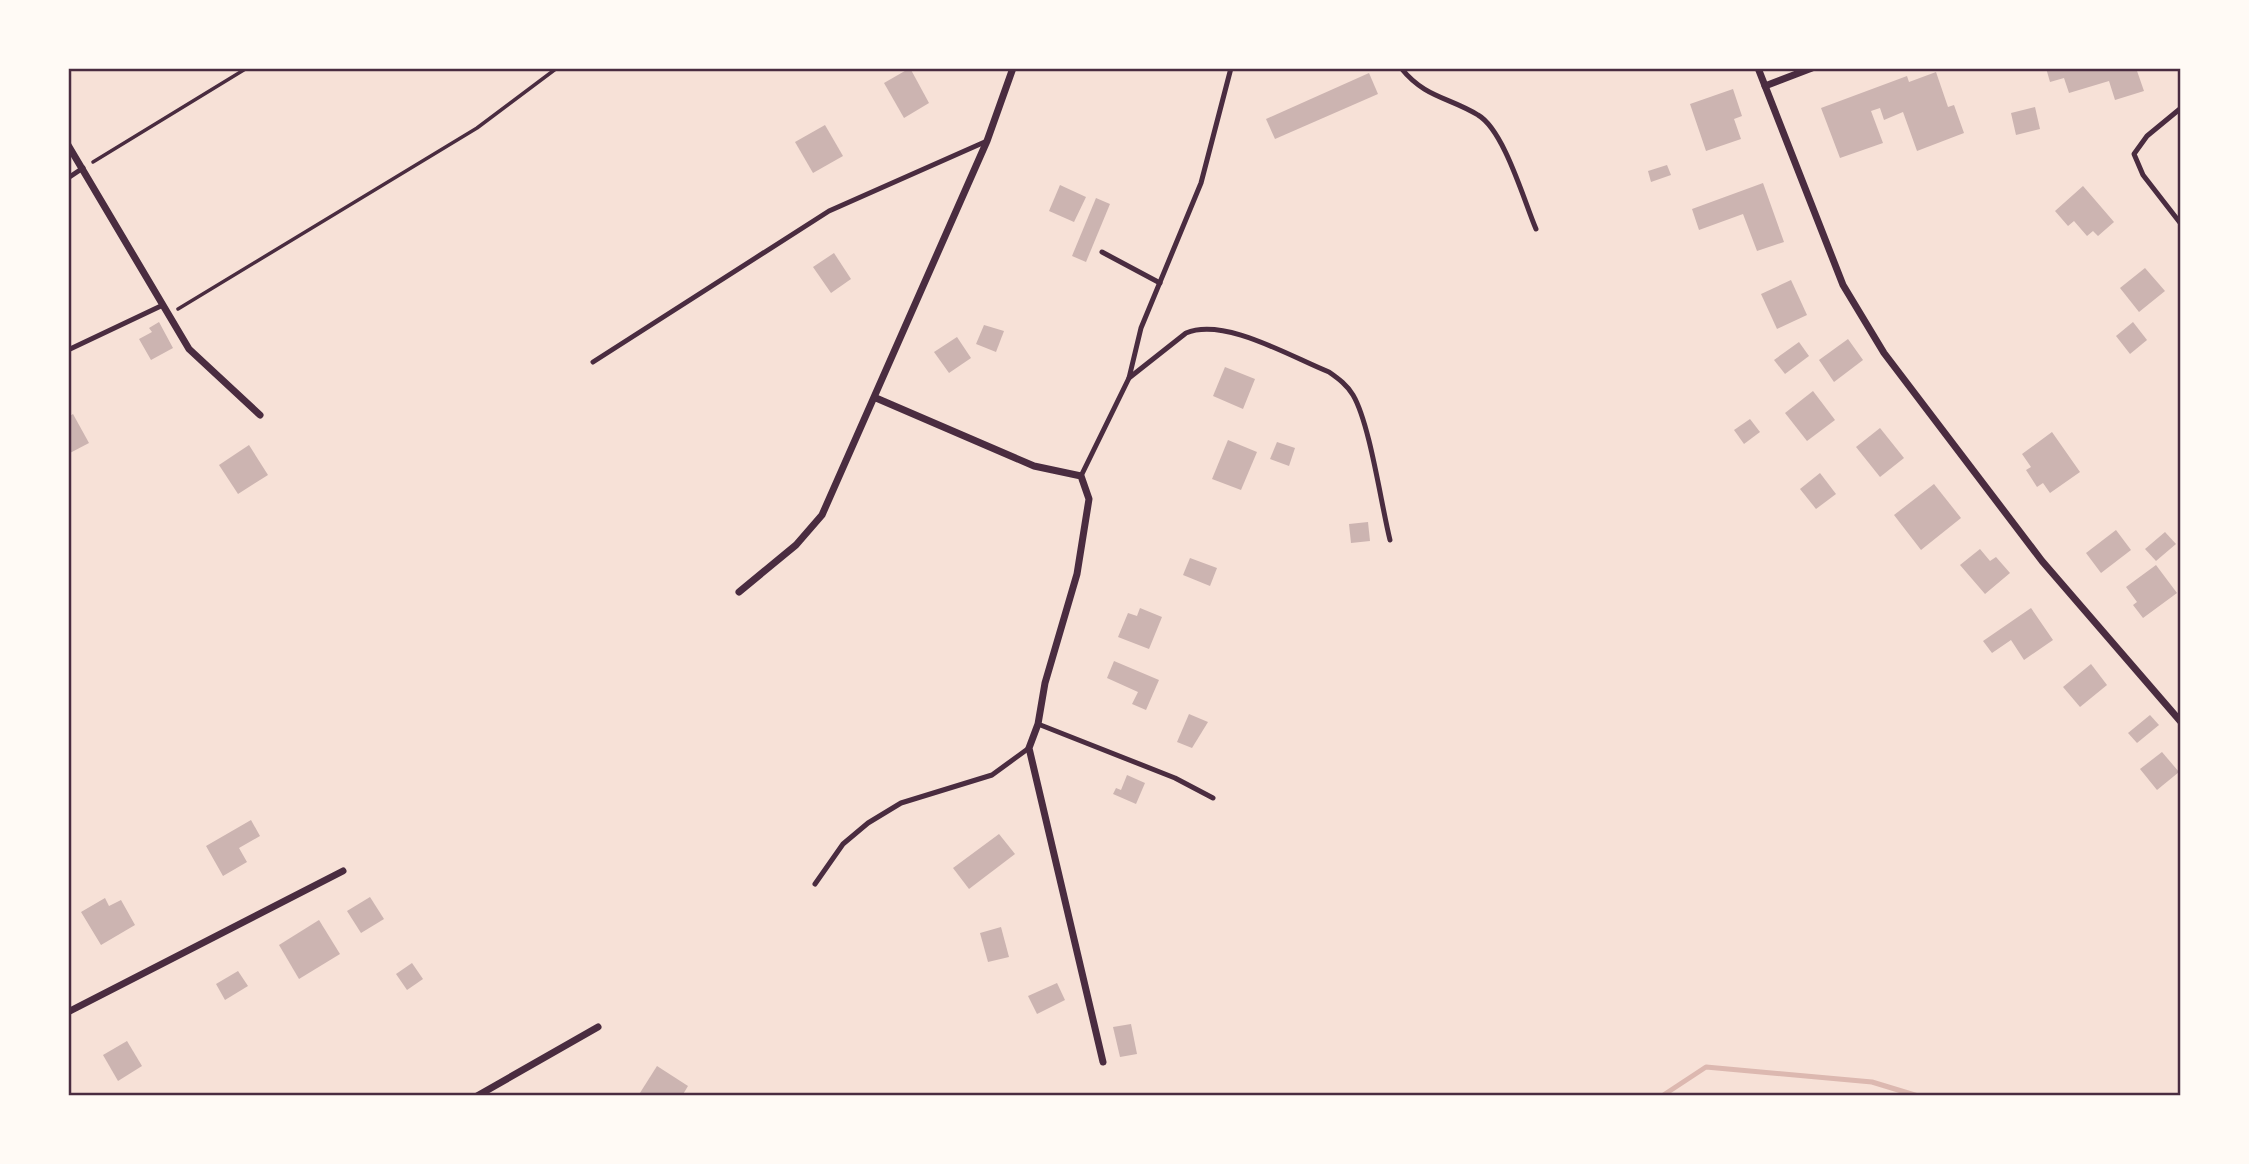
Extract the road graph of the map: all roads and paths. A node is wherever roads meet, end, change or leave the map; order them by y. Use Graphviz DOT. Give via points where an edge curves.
graph roads {
  1 [pos="247,68"];
  2 [pos="557,68"];
  3 [pos="1013,68"];
  4 [pos="1231,68"];
  5 [pos="1401,68"];
  6 [pos="1758,68"];
  7 [pos="1812,68"];
  8 [pos="1765,86"];
  9 [pos="2181,108"];
  10 [pos="987,141"];
  11 [pos="68,145"];
  12 [pos="83,168"];
  13 [pos="68,178"];
  14 [pos="2181,224"];
  15 [pos="1536,229"];
  16 [pos="1102,252"];
  17 [pos="1160,283"];
  18 [pos="163,304"];
  19 [pos="167,315"];
  20 [pos="68,350"];
  21 [pos="593,362"];
  22 [pos="1129,378"];
  23 [pos="876,398"];
  24 [pos="260,415"];
  25 [pos="1081,476"];
  26 [pos="1390,540"];
  27 [pos="739,592"];
  28 [pos="2181,722"];
  29 [pos="1038,723"];
  30 [pos="1028,748"];
  31 [pos="1213,798"];
  32 [pos="343,871"];
  33 [pos="815,884"];
  34 [pos="68,1012"];
  35 [pos="598,1027"];
  36 [pos="1103,1062"];
  37 [pos="477,1096"];
  1 -- 12 [label="path"];
  2 -- 19 [label="path" via="477,128"];
  3 -- 10 [label="street"];
  4 -- 17 [label="lane" via="1201,183"];
  5 -- 15 [label="lane" via="1415,85 1481,116 1498,138"];
  6 -- 8 [label="street"];
  7 -- 8 [label="street"];
  8 -- 28 [label="street" via="1843,285 1884,353 2042,561"];
  9 -- 14 [label="lane" via="2147,136 2134,155 2143,176"];
  10 -- 21 [label="lane" via="829,211"];
  10 -- 23 [label="street"];
  11 -- 12 [label="street"];
  12 -- 13 [label="lane"];
  12 -- 18 [label="street"];
  16 -- 17 [label="lane"];
  17 -- 22 [label="lane"];
  18 -- 19 [label="street"];
  18 -- 20 [label="lane"];
  19 -- 24 [label="street" via="189,349"];
  22 -- 25 [label="lane"];
  22 -- 26 [label="lane" via="1186,333 1210,327 1329,372 1354,397"];
  23 -- 25 [label="street" via="1034,466"];
  23 -- 27 [label="street" via="822,515 796,545"];
  25 -- 29 [label="street" via="1089,499 1085,534"];
  29 -- 30 [label="street"];
  29 -- 31 [label="lane"];
  30 -- 33 [label="lane" via="992,775 901,803 868,823 844,844"];
  30 -- 36 [label="street"];
  32 -- 34 [label="street"];
  35 -- 37 [label="street"];
}
